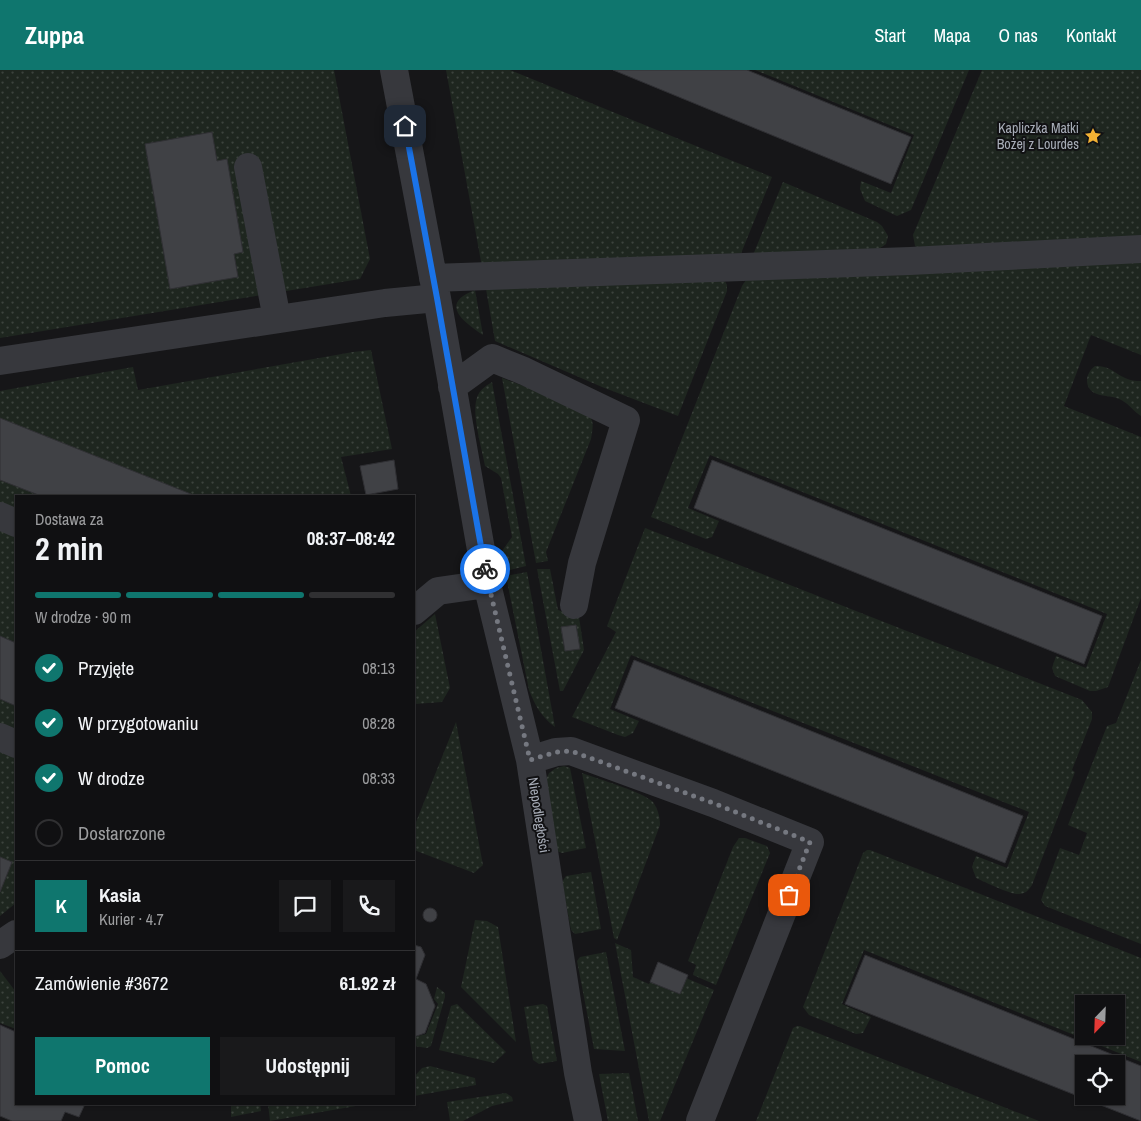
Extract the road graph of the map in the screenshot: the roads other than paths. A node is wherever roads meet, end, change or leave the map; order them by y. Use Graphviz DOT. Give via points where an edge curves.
graph roads {
  1 [pos="394,70"];
  2 [pos="248,167"];
  3 [pos="1141,249"];
  4 [pos="435,288"];
  5 [pos="277,319"];
  6 [pos="0,361"];
  7 [pos="452,387"];
  8 [pos="0,516"];
  9 [pos="15,523"];
  10 [pos="487,584"];
  11 [pos="574,605"];
  12 [pos="415,610"];
  13 [pos="0,737"];
  14 [pos="15,744"];
  15 [pos="530,760"];
  16 [pos="15,935"];
  17 [pos="0,945"];
  18 [pos="582,1120"];
  19 [pos="700,1121"];
  1 -- 4 [label="street, Niepodległości"];
  2 -- 5 [label="street"];
  3 -- 4 [label="street"];
  4 -- 5 [label="street" via="385,303"];
  4 -- 7 [label="street, Niepodległości"];
  5 -- 6 [label="street"];
  7 -- 10 [label="street, Niepodległości"];
  7 -- 11 [label="street" via="492,358 626,420 582,563"];
  8 -- 9 [label="street"];
  10 -- 12 [label="street" via="438,591"];
  10 -- 15 [label="street, Niepodległości"];
  13 -- 14 [label="street"];
  15 -- 18 [label="street, Niepodległości" via="578,1073"];
  15 -- 19 [label="street" via="571,751 810,842"];
  16 -- 17 [label="street"];
}
